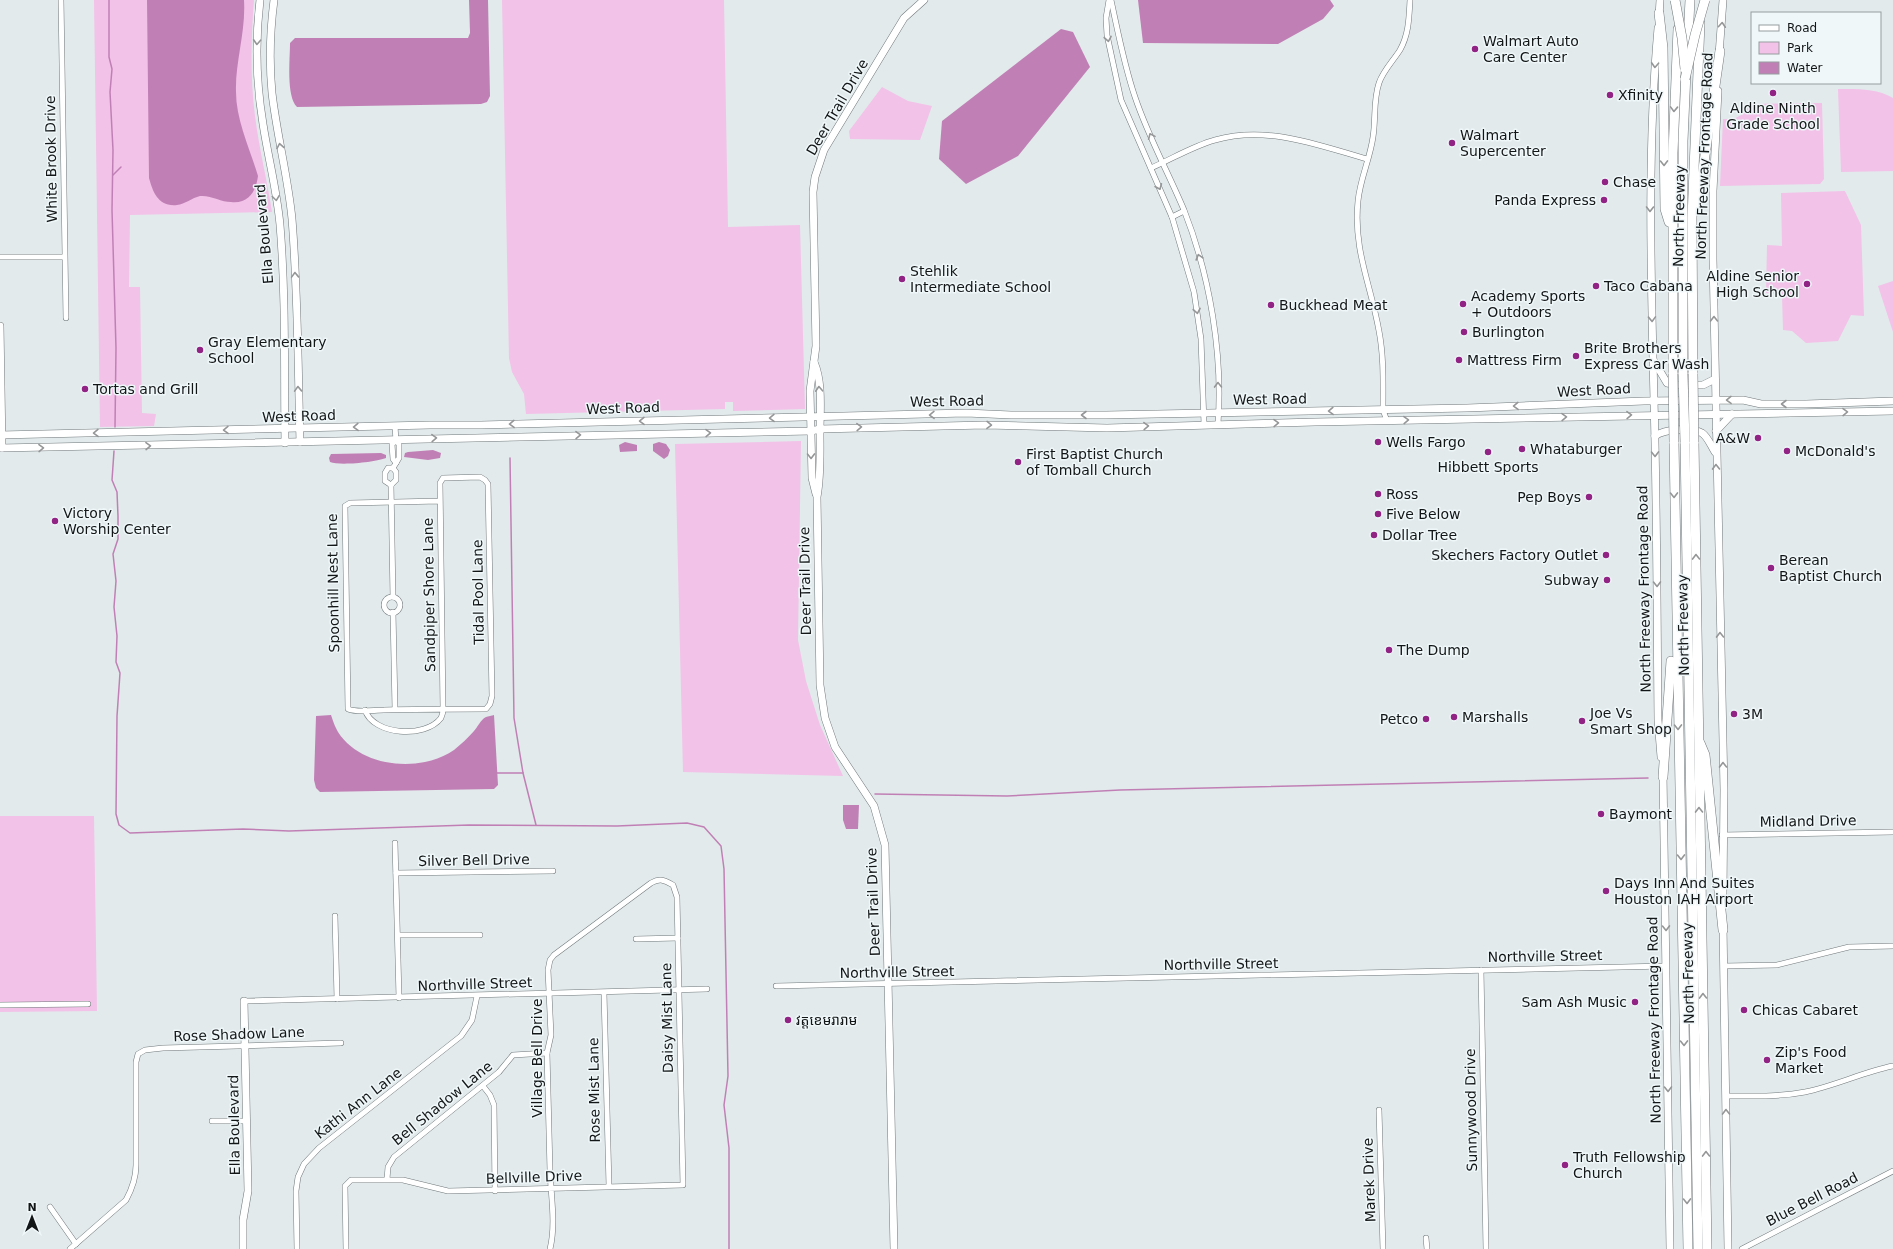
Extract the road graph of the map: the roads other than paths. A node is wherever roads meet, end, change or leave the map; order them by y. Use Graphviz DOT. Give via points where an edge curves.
graph roads {
  1 [pos="61,0"];
  2 [pos="924,0"];
  3 [pos="1110,0"];
  4 [pos="1410,0"];
  5 [pos="1660,0"];
  6 [pos="1676,0"];
  7 [pos="1680,0"];
  8 [pos="1690,0"];
  9 [pos="1702,0"];
  10 [pos="1705,0"];
  11 [pos="1724,0"];
  12 [pos="260,2"];
  13 [pos="274,2"];
  14 [pos="1659,13"];
  15 [pos="1720,51"];
  16 [pos="1686,79"];
  17 [pos="1367,159"];
  18 [pos="1163,162"];
  19 [pos="1151,168"];
  20 [pos="1184,212"];
  21 [pos="1172,217"];
  22 [pos="292,218"];
  23 [pos="1692,218"];
  24 [pos="279,221"];
  25 [pos="1672,231"];
  26 [pos="0,256"];
  27 [pos="64,257"];
  28 [pos="296,314"];
  29 [pos="284,315"];
  30 [pos="66,318"];
  31 [pos="0,326"];
  32 [pos="1653,359"];
  33 [pos="814,362"];
  34 [pos="1715,379"];
  35 [pos="1715,400"];
  36 [pos="1654,401"];
  37 [pos="1893,401"];
  38 [pos="1761,404"];
  39 [pos="1806,404"];
  40 [pos="1538,406"];
  41 [pos="1467,408"];
  42 [pos="1383,410"];
  43 [pos="1893,411"];
  44 [pos="1204,413"];
  45 [pos="1218,413"];
  46 [pos="1806,413"];
  47 [pos="1715,414"];
  48 [pos="1732,414"];
  49 [pos="1761,414"];
  50 [pos="916,415"];
  51 [pos="1011,415"];
  52 [pos="1106,415"];
  53 [pos="1654,415"];
  54 [pos="820,417"];
  55 [pos="1540,417"];
  56 [pos="811,418"];
  57 [pos="728,419"];
  58 [pos="1467,419"];
  59 [pos="1387,421"];
  60 [pos="561,423"];
  61 [pos="1204,424"];
  62 [pos="1218,424"];
  63 [pos="482,425"];
  64 [pos="395,426"];
  65 [pos="916,426"];
  66 [pos="1010,426"];
  67 [pos="285,428"];
  68 [pos="300,428"];
  69 [pos="820,428"];
  70 [pos="1107,428"];
  71 [pos="811,431"];
  72 [pos="1716,431"];
  73 [pos="729,433"];
  74 [pos="1,435"];
  75 [pos="561,436"];
  76 [pos="1655,436"];
  77 [pos="482,437"];
  78 [pos="396,440"];
  79 [pos="300,442"];
  80 [pos="1690,442"];
  81 [pos="285,443"];
  82 [pos="1,448"];
  83 [pos="1716,454"];
  84 [pos="394,465"];
  85 [pos="440,480"];
  86 [pos="391,485"];
  87 [pos="817,497"];
  88 [pos="440,501"];
  89 [pos="391,502"];
  90 [pos="1675,576"];
  91 [pos="393,597"];
  92 [pos="393,612"];
  93 [pos="394,709"];
  94 [pos="443,709"];
  95 [pos="365,710"];
  96 [pos="1698,740"];
  97 [pos="1663,777"];
  98 [pos="1893,832"];
  99 [pos="1722,835"];
  100 [pos="395,843"];
  101 [pos="553,871"];
  102 [pos="396,873"];
  103 [pos="643,889"];
  104 [pos="335,916"];
  105 [pos="1723,930"];
  106 [pos="398,935"];
  107 [pos="480,935"];
  108 [pos="678,938"];
  109 [pos="636,939"];
  110 [pos="1893,946"];
  111 [pos="1666,966"];
  112 [pos="1724,966"];
  113 [pos="1481,970"];
  114 [pos="888,984"];
  115 [pos="776,986"];
  116 [pos="707,989"];
  117 [pos="679,991"];
  118 [pos="604,993"];
  119 [pos="549,994"];
  120 [pos="476,996"];
  121 [pos="399,998"];
  122 [pos="336,999"];
  123 [pos="244,1001"];
  124 [pos="88,1004"];
  125 [pos="0,1005"];
  126 [pos="341,1044"];
  127 [pos="246,1046"];
  128 [pos="547,1053"];
  129 [pos="1893,1066"];
  130 [pos="483,1086"];
  131 [pos="1726,1096"];
  132 [pos="1379,1110"];
  133 [pos="212,1121"];
  134 [pos="247,1121"];
  135 [pos="1893,1171"];
  136 [pos="387,1179"];
  137 [pos="683,1185"];
  138 [pos="609,1186"];
  139 [pos="551,1189"];
  140 [pos="495,1191"];
  141 [pos="50,1207"];
  142 [pos="1426,1238"];
  143 [pos="76,1244"];
  144 [pos="70,1249"];
  145 [pos="243,1249"];
  146 [pos="297,1249"];
  147 [pos="346,1249"];
  148 [pos="550,1249"];
  149 [pos="894,1249"];
  150 [pos="1383,1249"];
  151 [pos="1426,1249"];
  152 [pos="1486,1249"];
  153 [pos="1670,1249"];
  154 [pos="1688,1249"];
  155 [pos="1698,1249"];
  156 [pos="1707,1249"];
  157 [pos="1728,1249"];
  158 [pos="1742,1249"];
  1 -- 27 [label="street, White Brook Drive"];
  2 -- 33 [label="main road, Deer Trail Drive" via="904,18 824,150 819,163 813,192 816,346"];
  18 -- 3 [label="street, one-way" via="1128,77"];
  3 -- 19 [label="street, one-way" via="1106,18 1107,35 1121,100"];
  4 -- 17 [label="street" via="1405,39 1377,89 1373,138"];
  5 -- 14 [label="main road, North Freeway Frontage Road"];
  6 -- 16 [label="highway, bridge"];
  7 -- 25 [label="highway, North Freeway, one-way"];
  8 -- 16 [label="highway, North Freeway, bridge"];
  9 -- 23 [label="highway, North Freeway"];
  10 -- 16 [label="highway, bridge"];
  15 -- 11 [label="main road, North Freeway Frontage Road, one-way"];
  12 -- 13 [label="main road"];
  12 -- 24 [label="main road, Ella Boulevard, one-way" via="257,75 262,123"];
  22 -- 13 [label="main road, Ella Boulevard, one-way" via="270,74"];
  14 -- 25 [label="highway, one-way" via="1663,48 1665,209"];
  14 -- 32 [label="main road, North Freeway Frontage Road, one-way" via="1650,183"];
  15 -- 23 [label="highway" via="1699,197"];
  34 -- 15 [label="main road, North Freeway Frontage Road, one-way" via="1713,191"];
  16 -- 80 [label="highway, North Freeway, bridge" via="1683,141 1684,374"];
  17 -- 18 [label="street" via="1289,138 1253,134 1214,140"];
  17 -- 42 [label="street" via="1360,185 1357,234 1362,268 1380,333"];
  18 -- 19 [label="street"];
  18 -- 20 [label="street"];
  19 -- 21 [label="street, one-way"];
  20 -- 21 [label="street"];
  45 -- 20 [label="street, one-way" via="1217,358 1211,315 1200,263"];
  21 -- 44 [label="street, one-way" via="1198,317"];
  22 -- 24 [label="main road"];
  28 -- 22 [label="main road, Ella Boulevard, one-way"];
  23 -- 80 [label="highway, North Freeway, bridge" via="1693,374"];
  24 -- 29 [label="main road, Ella Boulevard"];
  25 -- 90 [label="highway, North Freeway, one-way, bridge"];
  26 -- 27 [label="street"];
  27 -- 30 [label="street, White Brook Drive"];
  28 -- 29 [label="main road"];
  68 -- 28 [label="main road, Ella Boulevard, one-way"];
  29 -- 67 [label="main road, Ella Boulevard"];
  31 -- 74 [label="main road"];
  32 -- 34 [label="main road" via="1662,377 1672,385 1703,385"];
  32 -- 36 [label="main road, North Freeway Frontage Road"];
  54 -- 33 [label="main road, Deer Trail Drive, one-way" via="818,372"];
  33 -- 56 [label="main road, Deer Trail Drive" via="811,378"];
  34 -- 35 [label="main road, North Freeway Frontage Road"];
  35 -- 36 [label="main road, West Road"];
  38 -- 35 [label="main road, West Road, one-way" via="1743,400"];
  35 -- 47 [label="main road, North Freeway Frontage Road"];
  36 -- 40 [label="main road, West Road"];
  36 -- 53 [label="main road, North Freeway Frontage Road"];
  37 -- 39 [label="main road, West Road"];
  39 -- 38 [label="main road, West Road, one-way"];
  38 -- 49 [label="main road"];
  39 -- 46 [label="main road"];
  40 -- 41 [label="main road, West Road, one-way"];
  40 -- 55 [label="main road"];
  41 -- 42 [label="main road, West Road"];
  41 -- 58 [label="main road"];
  42 -- 45 [label="main road, West Road, one-way"];
  42 -- 59 [label="street"];
  46 -- 43 [label="main road, West Road, one-way"];
  44 -- 45 [label="main road, West Road"];
  44 -- 52 [label="main road, West Road"];
  44 -- 61 [label="street"];
  45 -- 62 [label="street"];
  46 -- 49 [label="main road, West Road"];
  47 -- 48 [label="main road, West Road"];
  47 -- 53 [label="main road, West Road"];
  47 -- 72 [label="main road, North Freeway Frontage Road"];
  48 -- 49 [label="main road, West Road"];
  48 -- 72 [label="main road"];
  51 -- 50 [label="main road, West Road, one-way"];
  50 -- 54 [label="main road, West Road"];
  50 -- 65 [label="main road"];
  52 -- 51 [label="main road, West Road, one-way"];
  51 -- 66 [label="main road"];
  52 -- 70 [label="main road"];
  55 -- 53 [label="main road, West Road, one-way"];
  53 -- 76 [label="main road, North Freeway Frontage Road"];
  54 -- 56 [label="main road, West Road"];
  54 -- 69 [label="main road, Deer Trail Drive"];
  55 -- 58 [label="main road, West Road"];
  56 -- 57 [label="main road, West Road, one-way"];
  56 -- 71 [label="main road, Deer Trail Drive"];
  57 -- 60 [label="main road, West Road, one-way"];
  57 -- 73 [label="main road"];
  59 -- 58 [label="main road, West Road, one-way"];
  62 -- 59 [label="main road, West Road, one-way"];
  60 -- 63 [label="main road, West Road, one-way"];
  60 -- 75 [label="main road"];
  61 -- 62 [label="main road, West Road"];
  70 -- 61 [label="main road, West Road, one-way"];
  63 -- 64 [label="main road, West Road"];
  63 -- 77 [label="main road"];
  64 -- 68 [label="main road, West Road, one-way"];
  64 -- 78 [label="street"];
  65 -- 66 [label="main road, West Road, one-way"];
  69 -- 65 [label="main road, West Road, one-way"];
  66 -- 70 [label="main road, West Road"];
  67 -- 68 [label="main road, West Road"];
  67 -- 74 [label="main road, West Road, one-way"];
  67 -- 81 [label="main road, Ella Boulevard"];
  68 -- 79 [label="main road, Ella Boulevard"];
  69 -- 71 [label="main road, West Road"];
  69 -- 87 [label="main road, Deer Trail Drive" via="820,477"];
  71 -- 73 [label="main road, West Road"];
  71 -- 87 [label="main road, Deer Trail Drive, one-way" via="812,478"];
  72 -- 83 [label="main road, North Freeway Frontage Road"];
  75 -- 73 [label="main road, West Road, one-way"];
  74 -- 82 [label="main road"];
  75 -- 77 [label="main road, West Road"];
  76 -- 83 [label="main road" via="1666,430 1694,430 1703,433"];
  76 -- 97 [label="main road, North Freeway Frontage Road, one-way" via="1658,720"];
  78 -- 77 [label="main road, West Road, one-way"];
  78 -- 79 [label="main road, West Road"];
  78 -- 84 [label="street" via="399,444 399,458"];
  79 -- 81 [label="main road, West Road"];
  96 -- 80 [label="highway, North Freeway, one-way"];
  80 -- 155 [label="highway, North Freeway"];
  82 -- 81 [label="main road, West Road, one-way"];
  99 -- 83 [label="main road, North Freeway Frontage Road, one-way" via="1724,790"];
  84 -- 86 [label="street" via="396,480"];
  84 -- 86 [label="street" via="385,473 385,481"];
  85 -- 88 [label="street, Sandpiper Shore Lane"];
  85 -- 94 [label="street, Tidal Pool Lane" via="480,477 488,484 492,696 486,708"];
  86 -- 89 [label="street"];
  87 -- 114 [label="main road, Deer Trail Drive" via="820,685 825,718 835,747 874,806 885,845"];
  88 -- 89 [label="street, Spoonhill Nest Lane"];
  88 -- 94 [label="street, Sandpiper Shore Lane"];
  89 -- 91 [label="street"];
  89 -- 95 [label="street, Spoonhill Nest Lane" via="350,503 343,510 348,709"];
  90 -- 97 [label="highway"];
  90 -- 154 [label="highway, North Freeway, one-way"];
  91 -- 92 [label="street" via="400,603 399,609"];
  91 -- 92 [label="street" via="388,598 384,605 387,611"];
  92 -- 93 [label="street"];
  93 -- 94 [label="street"];
  93 -- 95 [label="street"];
  94 -- 95 [label="street" via="441,718 429,726 407,732 382,727 367,716"];
  96 -- 105 [label="highway" via="1705,755"];
  156 -- 96 [label="highway, North Freeway, one-way"];
  97 -- 111 [label="main road, North Freeway Frontage Road, one-way"];
  98 -- 99 [label="street, Midland Drive"];
  99 -- 105 [label="main road, North Freeway Frontage Road"];
  100 -- 102 [label="street"];
  101 -- 102 [label="street, Silver Bell Drive"];
  102 -- 106 [label="street"];
  103 -- 108 [label="street, Daisy Mist Lane" via="663,879 673,885 677,898"];
  103 -- 119 [label="street, Village Bell Drive" via="554,955 548,965"];
  104 -- 122 [label="street"];
  105 -- 112 [label="main road, North Freeway Frontage Road"];
  106 -- 107 [label="street"];
  106 -- 121 [label="street"];
  108 -- 109 [label="street"];
  108 -- 117 [label="street, Daisy Mist Lane"];
  110 -- 112 [label="street" via="1850,948 1777,965"];
  111 -- 113 [label="street, Northville Street"];
  111 -- 153 [label="main road, North Freeway Frontage Road, one-way"];
  112 -- 131 [label="main road, North Freeway Frontage Road"];
  113 -- 114 [label="street, Northville Street"];
  113 -- 152 [label="street, Sunnywood Drive"];
  114 -- 115 [label="street, Northville Street"];
  114 -- 149 [label="main road, Deer Trail Drive"];
  116 -- 117 [label="street, Northville Street"];
  117 -- 118 [label="street, Northville Street"];
  117 -- 137 [label="street, Daisy Mist Lane"];
  118 -- 119 [label="street, Northville Street"];
  118 -- 138 [label="street, Rose Mist Lane"];
  119 -- 120 [label="street, Northville Street"];
  119 -- 128 [label="street, Village Bell Drive" via="551,1035"];
  120 -- 121 [label="street, Northville Street"];
  120 -- 146 [label="street, Kathi Ann Lane" via="472,1020 461,1036 319,1148 304,1164 297,1184"];
  121 -- 122 [label="street, Northville Street"];
  122 -- 123 [label="street, Northville Street"];
  123 -- 127 [label="main road, Ella Boulevard"];
  124 -- 125 [label="street"];
  126 -- 127 [label="street, Rose Shadow Lane"];
  127 -- 134 [label="main road, Ella Boulevard"];
  127 -- 143 [label="street, Rose Shadow Lane" via="152,1049 138,1054 136,1177 132,1190 126,1200"];
  128 -- 130 [label="street, Bell Shadow Lane" via="513,1055 500,1072"];
  128 -- 139 [label="street, Village Bell Drive"];
  129 -- 131 [label="street" via="1796,1094"];
  130 -- 136 [label="street, Bell Shadow Lane" via="394,1157 388,1168"];
  130 -- 140 [label="street" via="494,1105"];
  157 -- 131 [label="main road, North Freeway Frontage Road, one-way"];
  132 -- 150 [label="street, Marek Drive"];
  133 -- 134 [label="street"];
  134 -- 145 [label="main road, Ella Boulevard" via="248,1192 243,1220"];
  135 -- 158 [label="street, Blue Bell Road"];
  136 -- 140 [label="street, Bellville Drive" via="403,1180 448,1191"];
  136 -- 147 [label="street, Bellville Drive" via="352,1180 345,1186"];
  137 -- 138 [label="street, Bellville Drive"];
  138 -- 139 [label="street, Bellville Drive"];
  139 -- 140 [label="street, Bellville Drive"];
  139 -- 148 [label="street, Village Bell Drive" via="553,1222"];
  141 -- 143 [label="street"];
  142 -- 151 [label="street"];
  143 -- 144 [label="street"];
}
